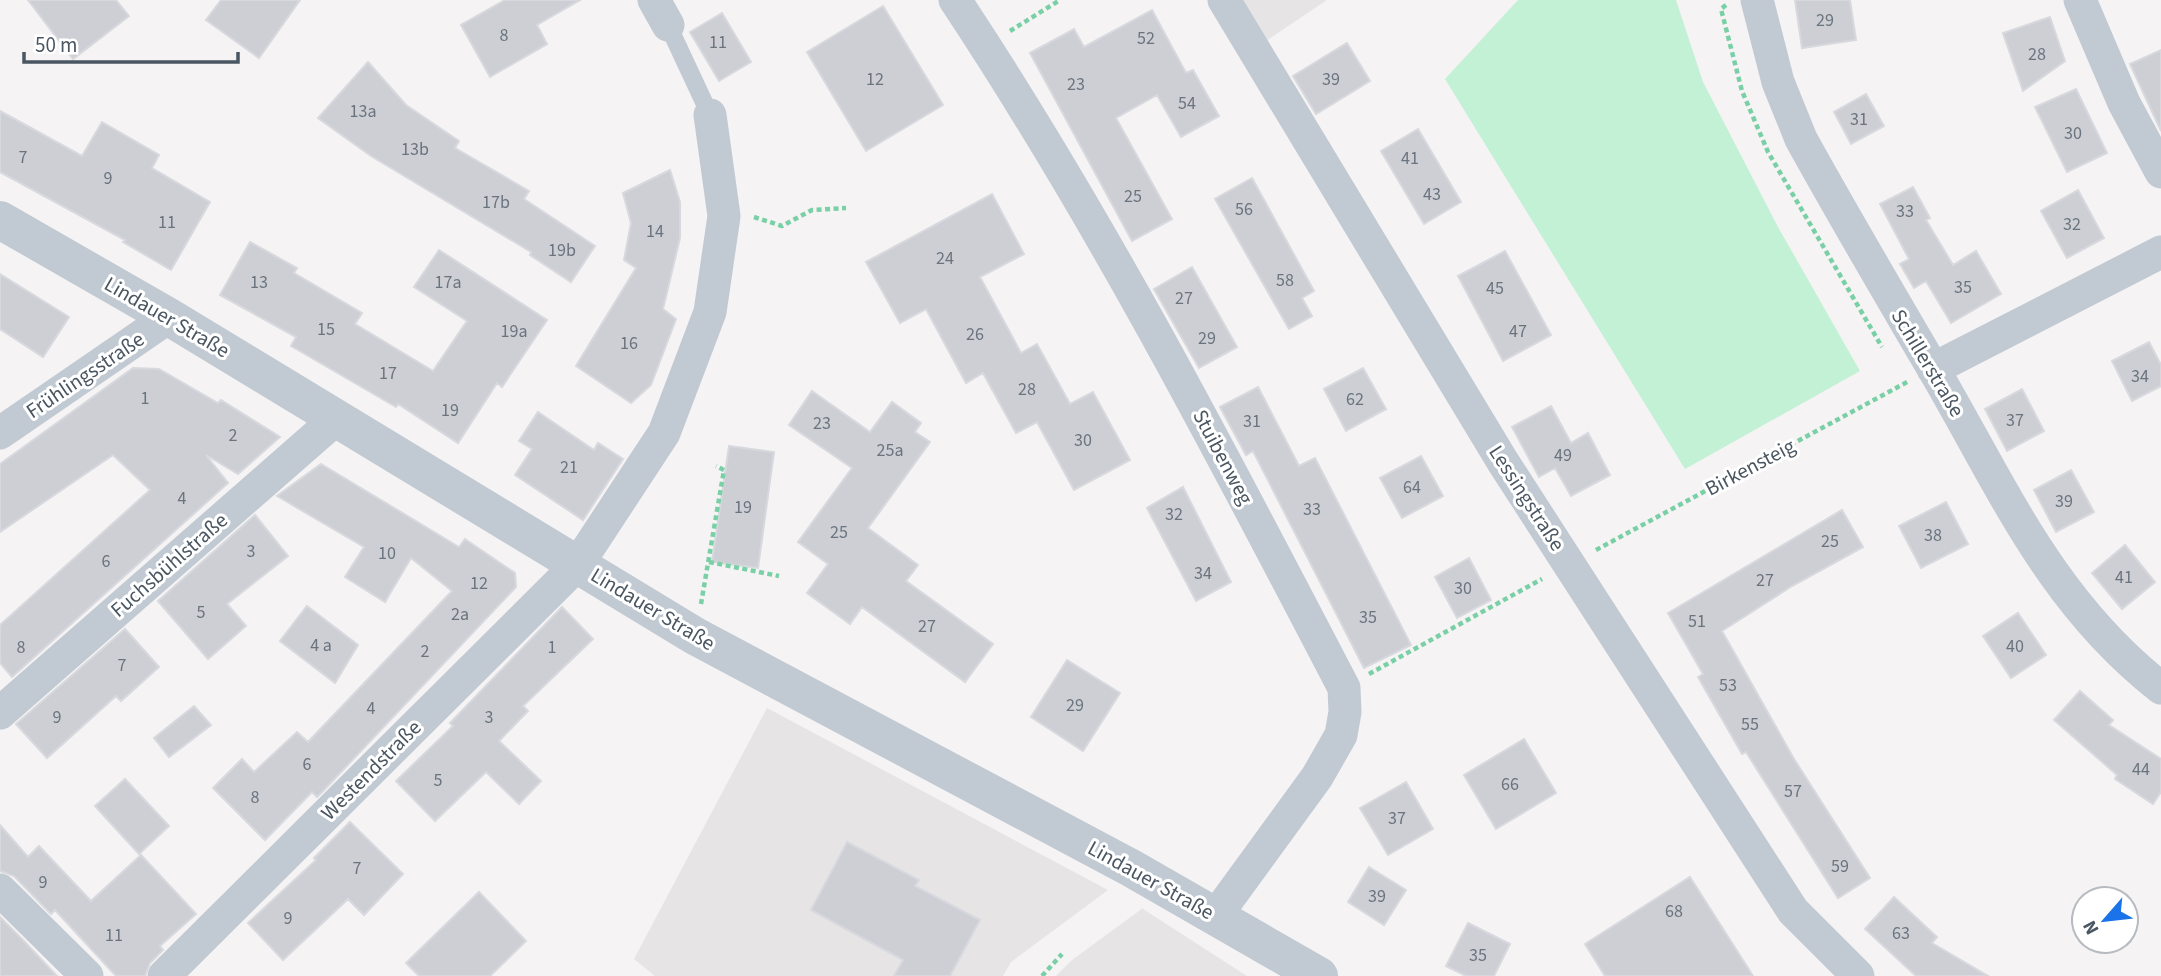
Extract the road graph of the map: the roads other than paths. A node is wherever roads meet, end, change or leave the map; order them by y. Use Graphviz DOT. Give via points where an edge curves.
graph roads {
  1 [pos="955,0"];
  2 [pos="1224,0"];
  3 [pos="1758,0"];
  4 [pos="2080,0"];
  5 [pos="661,13"];
  6 [pos="710,115"];
  7 [pos="2161,172"];
  8 [pos="0,220"];
  9 [pos="2161,253"];
  10 [pos="169,317"];
  11 [pos="1933,369"];
  12 [pos="337,418"];
  13 [pos="0,433"];
  14 [pos="578,565"];
  15 [pos="2161,688"];
  16 [pos="0,713"];
  17 [pos="0,890"];
  18 [pos="1215,917"];
  19 [pos="87,976"];
  20 [pos="164,976"];
  21 [pos="1319,976"];
  22 [pos="1858,976"];
  1 -- 18 [label="street, Stuibenweg" via="1117,263 1344,688 1341,735 1317,776"];
  2 -- 22 [label="street, Lessingstraße" via="1503,462 1793,911"];
  3 -- 11 [label="street, Schillerstraße" via="1777,82 1801,139"];
  4 -- 7 [label="street" via="2124,103"];
  5 -- 6 [label="lane"];
  6 -- 14 [label="street, Westendstraße" via="724,216 710,312 664,433"];
  8 -- 10 [label="street, Lindauer Straße"];
  9 -- 11 [label="street"];
  10 -- 12 [label="street, Lindauer Straße"];
  10 -- 13 [label="street, Frühlingsstraße"];
  11 -- 15 [label="street, Schillerstraße" via="2037,553 2087,619"];
  12 -- 14 [label="street, Lindauer Straße"];
  12 -- 16 [label="street, Fuchsbühlstraße"];
  14 -- 18 [label="street, Lindauer Straße" via="695,636"];
  14 -- 20 [label="street, Westendstraße"];
  17 -- 19 [label="street"];
  18 -- 21 [label="street, Lindauer Straße"];
}
